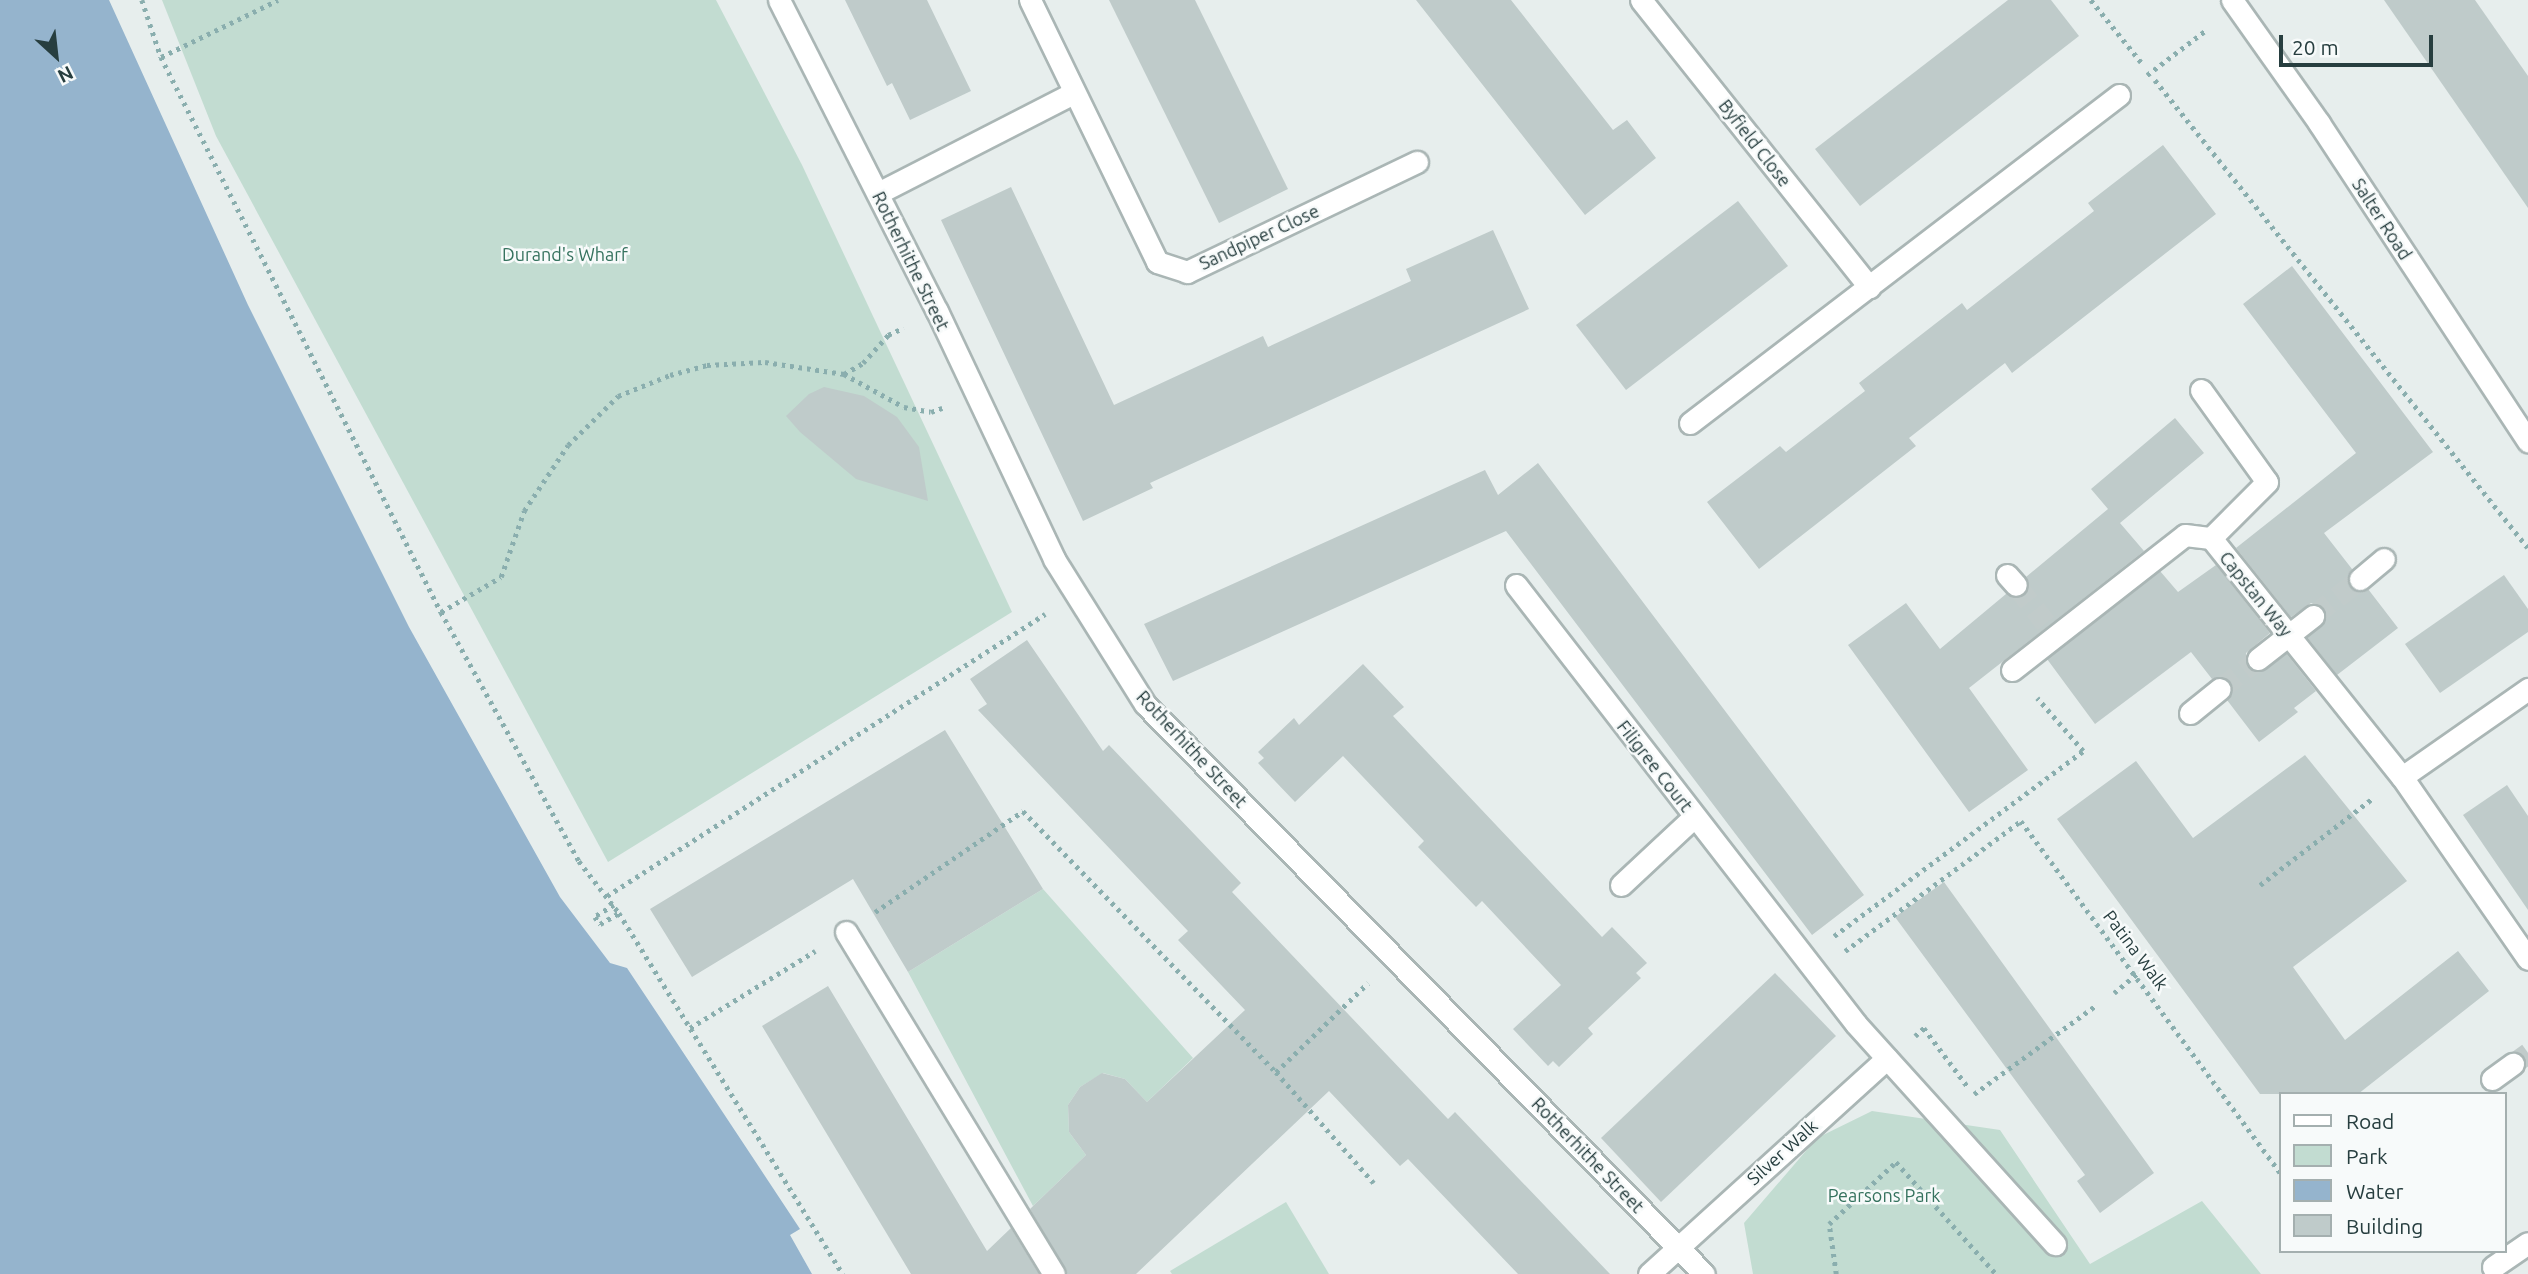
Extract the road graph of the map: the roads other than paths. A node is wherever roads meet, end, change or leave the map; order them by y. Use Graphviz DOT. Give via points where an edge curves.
graph roads {
  1 [pos="779,0"];
  2 [pos="1030,0"];
  3 [pos="1641,0"];
  4 [pos="2232,0"];
  5 [pos="1073,93"];
  6 [pos="2119,95"];
  7 [pos="1417,162"];
  8 [pos="878,193"];
  9 [pos="1869,287"];
  10 [pos="2201,390"];
  11 [pos="1690,423"];
  12 [pos="2528,440"];
  13 [pos="2211,538"];
  14 [pos="2384,559"];
  15 [pos="2360,579"];
  16 [pos="1516,585"];
  17 [pos="2313,616"];
  18 [pos="2289,635"];
  19 [pos="2258,659"];
  20 [pos="2012,670"];
  21 [pos="2528,689"];
  22 [pos="2220,690"];
  23 [pos="2190,713"];
  24 [pos="2402,777"];
  25 [pos="1694,817"];
  26 [pos="1620,885"];
  27 [pos="846,932"];
  28 [pos="2528,959"];
  29 [pos="1887,1058"];
  30 [pos="2513,1063"];
  31 [pos="2493,1079"];
  32 [pos="2528,1242"];
  33 [pos="2055,1244"];
  34 [pos="1677,1246"];
  35 [pos="2493,1267"];
  36 [pos="1054,1274"];
  37 [pos="1649,1274"];
  38 [pos="1704,1274"];
  1 -- 8 [label="street, Rotherhithe Street"];
  2 -- 5 [label="street, Sandpiper Close"];
  3 -- 9 [label="street, Byfield Close"];
  4 -- 12 [label="street, Salter Road" via="2319,123"];
  5 -- 7 [label="street, Sandpiper Close" via="1157,262 1187,272"];
  5 -- 8 [label="street"];
  6 -- 9 [label="street"];
  8 -- 34 [label="street, Rotherhithe Street" via="1054,559 1145,704"];
  9 -- 11 [label="street"];
  10 -- 13 [label="street" via="2267,482"];
  13 -- 18 [label="street, Capstan Way"];
  13 -- 20 [label="street, Capstan Way" via="2185,535 2051,629"];
  14 -- 15 [label="street"];
  16 -- 25 [label="street, Filigree Court"];
  17 -- 18 [label="street"];
  18 -- 19 [label="street"];
  18 -- 24 [label="street, Capstan Way"];
  21 -- 24 [label="street"];
  22 -- 23 [label="street"];
  24 -- 28 [label="street, Capstan Way"];
  25 -- 26 [label="street"];
  25 -- 29 [label="street, Filigree Court"];
  27 -- 36 [label="street"];
  29 -- 33 [label="street"];
  29 -- 34 [label="street, Silver Walk"];
  30 -- 31 [label="street"];
  32 -- 35 [label="street"];
  34 -- 37 [label="street, Silver Walk"];
  34 -- 38 [label="street, Rotherhithe Street"];
}
